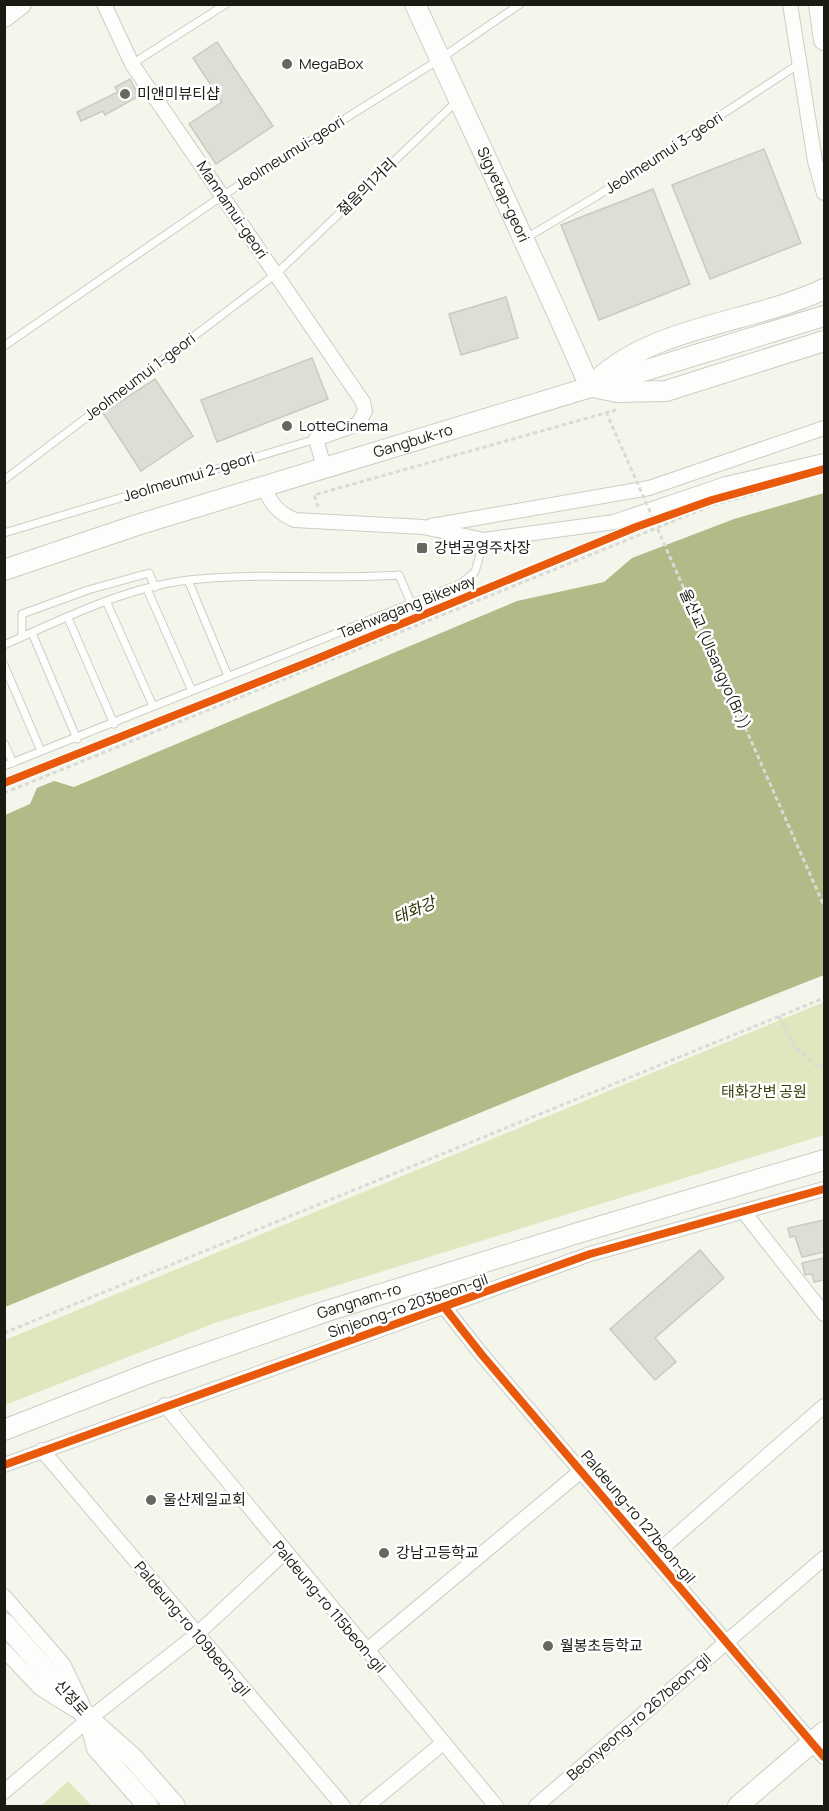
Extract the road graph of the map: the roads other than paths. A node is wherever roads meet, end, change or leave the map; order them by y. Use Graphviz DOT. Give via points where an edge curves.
graph roads {
  1 [pos="21,4"];
  2 [pos="104,4"];
  3 [pos="226,4"];
  4 [pos="415,4"];
  5 [pos="520,4"];
  6 [pos="790,4"];
  7 [pos="819,4"];
  8 [pos="4,17"];
  9 [pos="825,40"];
  10 [pos="440,59"];
  11 [pos="132,64"];
  12 [pos="800,64"];
  13 [pos="457,101"];
  14 [pos="825,194"];
  15 [pos="222,196"];
  16 [pos="525,238"];
  17 [pos="276,274"];
  18 [pos="823,290"];
  19 [pos="825,316"];
  20 [pos="825,341"];
  21 [pos="4,346"];
  22 [pos="800,349"];
  23 [pos="825,349"];
  24 [pos="590,387"];
  25 [pos="365,411"];
  26 [pos="825,428"];
  27 [pos="316,439"];
  28 [pos="825,460"];
  29 [pos="324,467"];
  30 [pos="4,480"];
  31 [pos="264,487"];
  32 [pos="423,527"];
  33 [pos="4,533"];
  34 [pos="484,540"];
  35 [pos="4,570"];
  36 [pos="188,580"];
  37 [pos="151,588"];
  38 [pos="108,603"];
  39 [pos="411,603"];
  40 [pos="68,618"];
  41 [pos="32,633"];
  42 [pos="22,637"];
  43 [pos="4,645"];
  44 [pos="4,665"];
  45 [pos="228,676"];
  46 [pos="192,691"];
  47 [pos="153,706"];
  48 [pos="114,724"];
  49 [pos="77,739"];
  50 [pos="4,743"];
  51 [pos="41,751"];
  52 [pos="13,763"];
  53 [pos="4,766"];
  54 [pos="824,1162"];
  55 [pos="825,1189"];
  56 [pos="743,1210"];
  57 [pos="446,1308"];
  58 [pos="825,1314"];
  59 [pos="165,1406"];
  60 [pos="825,1406"];
  61 [pos="4,1430"];
  62 [pos="42,1450"];
  63 [pos="4,1465"];
  64 [pos="581,1471"];
  65 [pos="284,1553"];
  66 [pos="653,1556"];
  67 [pos="825,1558"];
  68 [pos="4,1596"];
  69 [pos="4,1623"];
  70 [pos="196,1635"];
  71 [pos="727,1642"];
  72 [pos="4,1650"];
  73 [pos="366,1651"];
  74 [pos="89,1719"];
  75 [pos="443,1743"];
  76 [pos="821,1744"];
  77 [pos="159,1788"];
  78 [pos="4,1792"];
  79 [pos="145,1804"];
  80 [pos="175,1806"];
  81 [pos="343,1806"];
  82 [pos="367,1806"];
  83 [pos="496,1806"];
  84 [pos="536,1806"];
  85 [pos="738,1806"];
  1 -- 8 [label="main road"];
  2 -- 11 [label="street, Mannamui-geori"];
  3 -- 11 [label="lane"];
  4 -- 10 [label="main road, Sigyetap-geori"];
  5 -- 10 [label="lane, Jeolmeumui-geori"];
  6 -- 12 [label="street"];
  7 -- 9 [label="main road"];
  10 -- 13 [label="main road, Sigyetap-geori"];
  10 -- 15 [label="lane, Jeolmeumui-geori"];
  11 -- 15 [label="street, Mannamui-geori"];
  12 -- 14 [label="street" via="815,161"];
  12 -- 16 [label="lane, Jeolmeumui 3-geori" via="597,196"];
  13 -- 16 [label="main road, Sigyetap-geori"];
  13 -- 17 [label="lane, 젊음의1거리"];
  15 -- 17 [label="street, Mannamui-geori"];
  15 -- 21 [label="lane, Jeolmeumui-geori"];
  16 -- 24 [label="main road, Sigyetap-geori"];
  17 -- 25 [label="street, Mannamui-geori" via="363,402"];
  17 -- 30 [label="lane, Jeolmeumui 1-geori"];
  18 -- 24 [label="main road" via="654,345 608,369"];
  19 -- 24 [label="main road, Gangbuk-ro"];
  20 -- 22 [label="main road"];
  22 -- 23 [label="main road"];
  22 -- 24 [label="main road" via="666,391 617,392"];
  24 -- 29 [label="main road, Gangbuk-ro"];
  25 -- 27 [label="street, Jeolmeumui 2-geori" via="358,424"];
  26 -- 32 [label="street" via="649,488"];
  27 -- 29 [label="street"];
  27 -- 33 [label="lane, Jeolmeumui 2-geori"];
  28 -- 34 [label="street" via="726,484 614,522"];
  29 -- 31 [label="main road, Gangbuk-ro"];
  31 -- 32 [label="street" via="270,503 281,514 296,520"];
  31 -- 35 [label="main road, Gangbuk-ro"];
  32 -- 34 [label="street"];
  34 -- 39 [label="lane" via="475,572 460,584"];
  36 -- 37 [label="lane"];
  36 -- 39 [label="lane" via="399,575"];
  36 -- 45 [label="lane"];
  37 -- 38 [label="lane"];
  37 -- 42 [label="lane" via="149,573 22,614"];
  37 -- 46 [label="lane"];
  38 -- 40 [label="lane"];
  38 -- 47 [label="lane"];
  39 -- 45 [label="lane"];
  40 -- 41 [label="lane"];
  40 -- 48 [label="lane"];
  41 -- 42 [label="lane"];
  41 -- 49 [label="lane"];
  42 -- 43 [label="lane"];
  44 -- 51 [label="lane"];
  45 -- 46 [label="lane"];
  46 -- 47 [label="lane"];
  47 -- 48 [label="lane"];
  48 -- 49 [label="lane"];
  49 -- 51 [label="lane"];
  50 -- 52 [label="lane"];
  51 -- 52 [label="lane"];
  52 -- 53 [label="lane"];
  54 -- 61 [label="main road, Gangnam-ro" via="327,1311 147,1374"];
  55 -- 56 [label="street, Sinjeong-ro 203beon-gil"];
  56 -- 57 [label="street, Sinjeong-ro 203beon-gil" via="590,1254"];
  56 -- 58 [label="street"];
  57 -- 59 [label="street, Sinjeong-ro 203beon-gil"];
  57 -- 64 [label="street, Paldeung-ro 127beon-gil"];
  59 -- 62 [label="street, Sinjeong-ro 203beon-gil"];
  59 -- 65 [label="street, Paldeung-ro 115beon-gil"];
  60 -- 66 [label="street"];
  62 -- 63 [label="street, Sinjeong-ro 203beon-gil"];
  62 -- 70 [label="street, Paldeung-ro 109beon-gil"];
  64 -- 66 [label="street, Paldeung-ro 127beon-gil"];
  64 -- 73 [label="street"];
  65 -- 70 [label="street"];
  65 -- 73 [label="street, Paldeung-ro 115beon-gil"];
  66 -- 71 [label="street, Paldeung-ro 127beon-gil"];
  67 -- 71 [label="street, Beonyeong-ro 267beon-gil"];
  68 -- 74 [label="street" via="63,1664"];
  69 -- 74 [label="main road, 신정로"];
  70 -- 74 [label="street"];
  70 -- 81 [label="street, Paldeung-ro 109beon-gil"];
  71 -- 76 [label="street, Paldeung-ro 127beon-gil"];
  71 -- 84 [label="street, Beonyeong-ro 267beon-gil"];
  72 -- 74 [label="street" via="40,1688"];
  73 -- 75 [label="street, Paldeung-ro 115beon-gil"];
  74 -- 77 [label="main road" via="133,1758"];
  74 -- 78 [label="street"];
  74 -- 79 [label="main road, 신정로" via="97,1748"];
  75 -- 82 [label="street"];
  75 -- 83 [label="street, Paldeung-ro 115beon-gil"];
  76 -- 85 [label="main road"];
  77 -- 79 [label="main road" via="134,1766 126,1765 128,1779"];
  77 -- 80 [label="main road"];
}
